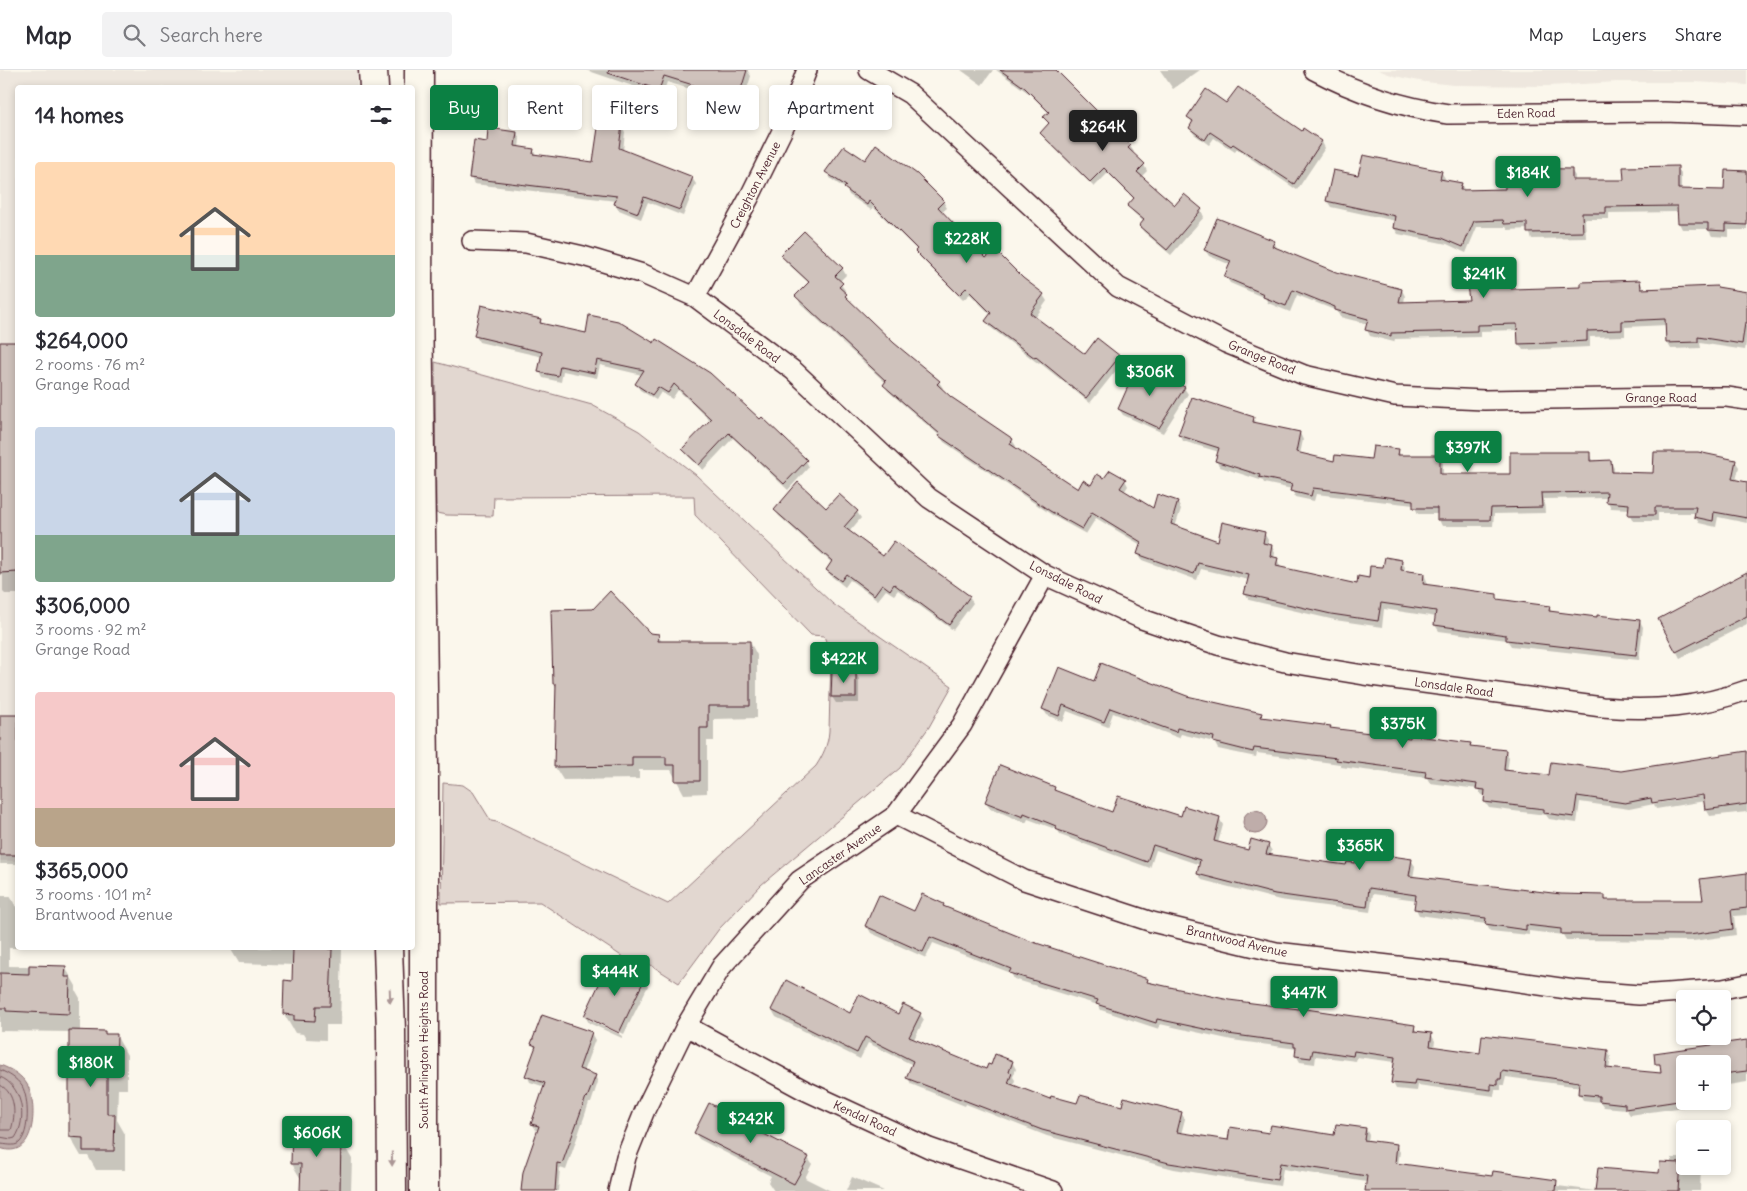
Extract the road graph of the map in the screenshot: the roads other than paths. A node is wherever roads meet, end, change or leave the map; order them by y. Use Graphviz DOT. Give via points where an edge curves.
graph roads {
  1 [pos="374,70"];
  2 [pos="419,70"];
  3 [pos="807,70"];
  4 [pos="869,70"];
  5 [pos="1314,70"];
  6 [pos="374,85"];
  7 [pos="1747,115"];
  8 [pos="472,241"];
  9 [pos="695,297"];
  10 [pos="1747,400"];
  11 [pos="1045,574"];
  12 [pos="1747,690"];
  13 [pos="896,815"];
  14 [pos="388,950"];
  15 [pos="1747,984"];
  16 [pos="686,1026"];
  17 [pos="392,1191"];
  18 [pos="424,1191"];
  19 [pos="618,1191"];
  20 [pos="1053,1191"];
  1 -- 6 [label="main road"];
  2 -- 18 [label="main road, South Arlington Heights Road"];
  3 -- 9 [label="street, Creighton Avenue" via="788,119"];
  4 -- 10 [label="street, Grange Road" via="910,94 1118,287 1226,343 1304,375 1395,396 1484,400 1673,397"];
  5 -- 7 [label="street, Eden Road" via="1335,82 1373,96 1448,114 1664,112"];
  8 -- 9 [label="street, Lonsdale Road" via="526,243 583,256 643,274"];
  9 -- 11 [label="street, Lonsdale Road" via="794,372 929,498"];
  11 -- 12 [label="street, Lonsdale Road" via="1142,619 1218,646 1314,667 1602,708 1638,710 1692,705"];
  11 -- 13 [label="street, Lancaster Avenue" via="962,725"];
  13 -- 15 [label="street, Brantwood Avenue" via="1024,880 1152,922 1276,952 1574,990 1629,994 1723,989"];
  13 -- 16 [label="street, Lancaster Avenue" via="800,880 722,966"];
  14 -- 17 [label="main road, one-way"];
  16 -- 19 [label="street, Lancaster Avenue" via="645,1110 626,1157"];
  16 -- 20 [label="street, Kendal Road" via="804,1090 929,1148"];
}
